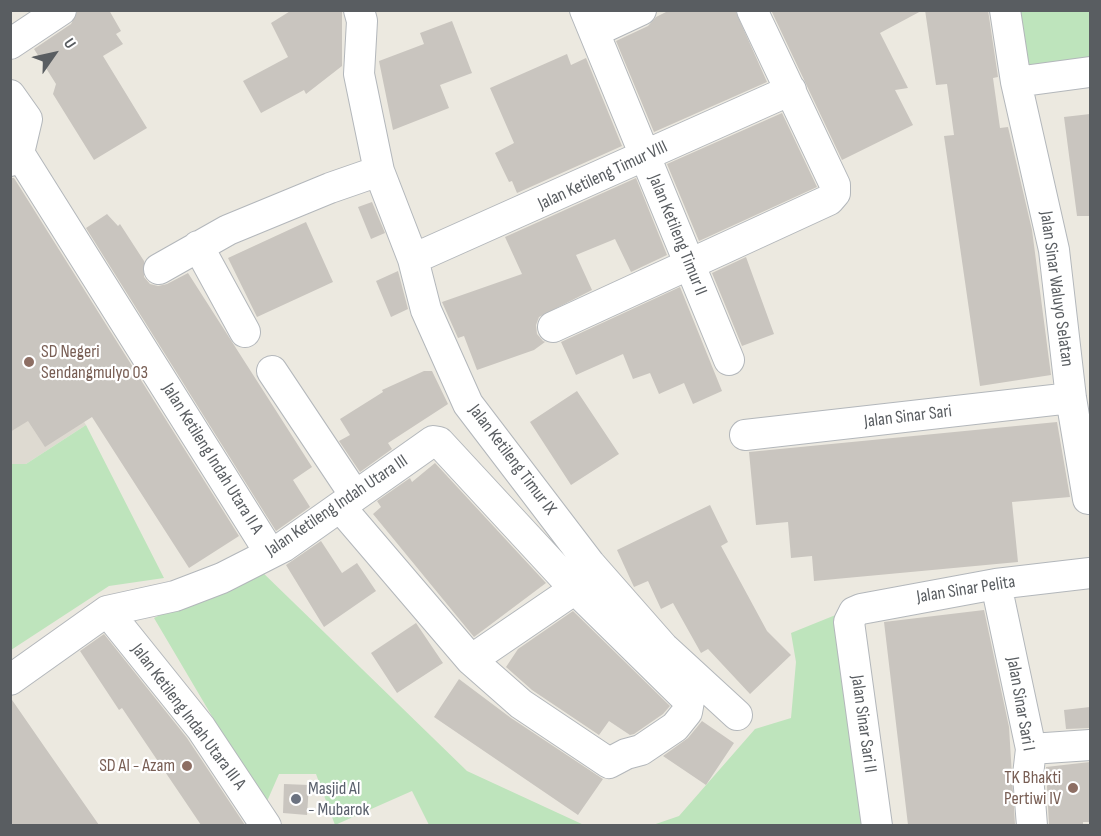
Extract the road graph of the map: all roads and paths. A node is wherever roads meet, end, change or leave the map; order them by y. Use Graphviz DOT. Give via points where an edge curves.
graph roads {
  1 [pos="61,10"];
  2 [pos="641,10"];
  3 [pos="752,10"];
  4 [pos="1005,10"];
  5 [pos="369,14"];
  6 [pos="590,21"];
  7 [pos="10,44"];
  8 [pos="1090,72"];
  9 [pos="1016,82"];
  10 [pos="791,90"];
  11 [pos="10,95"];
  12 [pos="645,156"];
  13 [pos="15,157"];
  14 [pos="379,171"];
  15 [pos="198,246"];
  16 [pos="413,259"];
  17 [pos="689,265"];
  18 [pos="159,269"];
  19 [pos="553,327"];
  20 [pos="245,332"];
  21 [pos="729,360"];
  22 [pos="272,371"];
  23 [pos="1071,398"];
  24 [pos="745,435"];
  25 [pos="1088,499"];
  26 [pos="347,501"];
  27 [pos="270,553"];
  28 [pos="1090,573"];
  29 [pos="996,584"];
  30 [pos="575,589"];
  31 [pos="107,611"];
  32 [pos="849,622"];
  33 [pos="471,660"];
  34 [pos="10,680"];
  35 [pos="737,715"];
  36 [pos="1090,745"];
  37 [pos="1031,749"];
  38 [pos="266,825"];
  39 [pos="877,825"];
  40 [pos="1032,825"];
  1 -- 7 [label="street"];
  2 -- 6 [label="street"];
  3 -- 10 [label="street"];
  4 -- 9 [label="street, Jalan Sinar Waluyo Selatan"];
  5 -- 14 [label="street, Jalan Ketileng Timur IX" via="359,74"];
  6 -- 12 [label="street, Jalan Ketileng Timur II"];
  8 -- 9 [label="street"];
  9 -- 23 [label="street, Jalan Sinar Waluyo Selatan" via="1054,250"];
  10 -- 12 [label="street, Jalan Ketileng Timur VIII"];
  10 -- 17 [label="street" via="835,185 835,193 829,200"];
  11 -- 13 [label="street" via="27,118"];
  12 -- 16 [label="street, Jalan Ketileng Timur VIII"];
  12 -- 17 [label="street, Jalan Ketileng Timur II"];
  13 -- 27 [label="street, Jalan Ketileng Indah Utara II A"];
  14 -- 15 [label="street" via="251,220"];
  14 -- 16 [label="street, Jalan Ketileng Timur IX"];
  15 -- 18 [label="street"];
  15 -- 20 [label="street"];
  16 -- 35 [label="street, Jalan Ketileng Timur IX" via="426,310 468,405 590,564 663,647"];
  17 -- 19 [label="street"];
  17 -- 21 [label="street, Jalan Ketileng Timur II"];
  22 -- 26 [label="street"];
  23 -- 24 [label="street, Jalan Sinar Sari"];
  23 -- 25 [label="street, Jalan Sinar Waluyo Selatan"];
  26 -- 27 [label="street, Jalan Ketileng Indah Utara III"];
  26 -- 30 [label="street, Jalan Ketileng Indah Utara III" via="433,441 440,442"];
  26 -- 33 [label="street"];
  27 -- 31 [label="street, Jalan Ketileng Indah Utara III" via="175,596"];
  28 -- 29 [label="street, Jalan Sinar Pelita"];
  29 -- 32 [label="street, Jalan Sinar Pelita" via="861,609 854,612"];
  29 -- 37 [label="street, Jalan Sinar Sari I"];
  30 -- 33 [label="street"];
  30 -- 33 [label="street" via="689,701 687,712 675,727 641,750 609,763 521,705"];
  31 -- 34 [label="street, Jalan Ketileng Indah Utara III"];
  31 -- 38 [label="street, Jalan Ketileng Indah Utara III A" via="201,728"];
  32 -- 39 [label="street, Jalan Sinar Sari II"];
  36 -- 37 [label="street"];
  37 -- 40 [label="street, Jalan Sinar Sari I" via="1028,775"];
}
